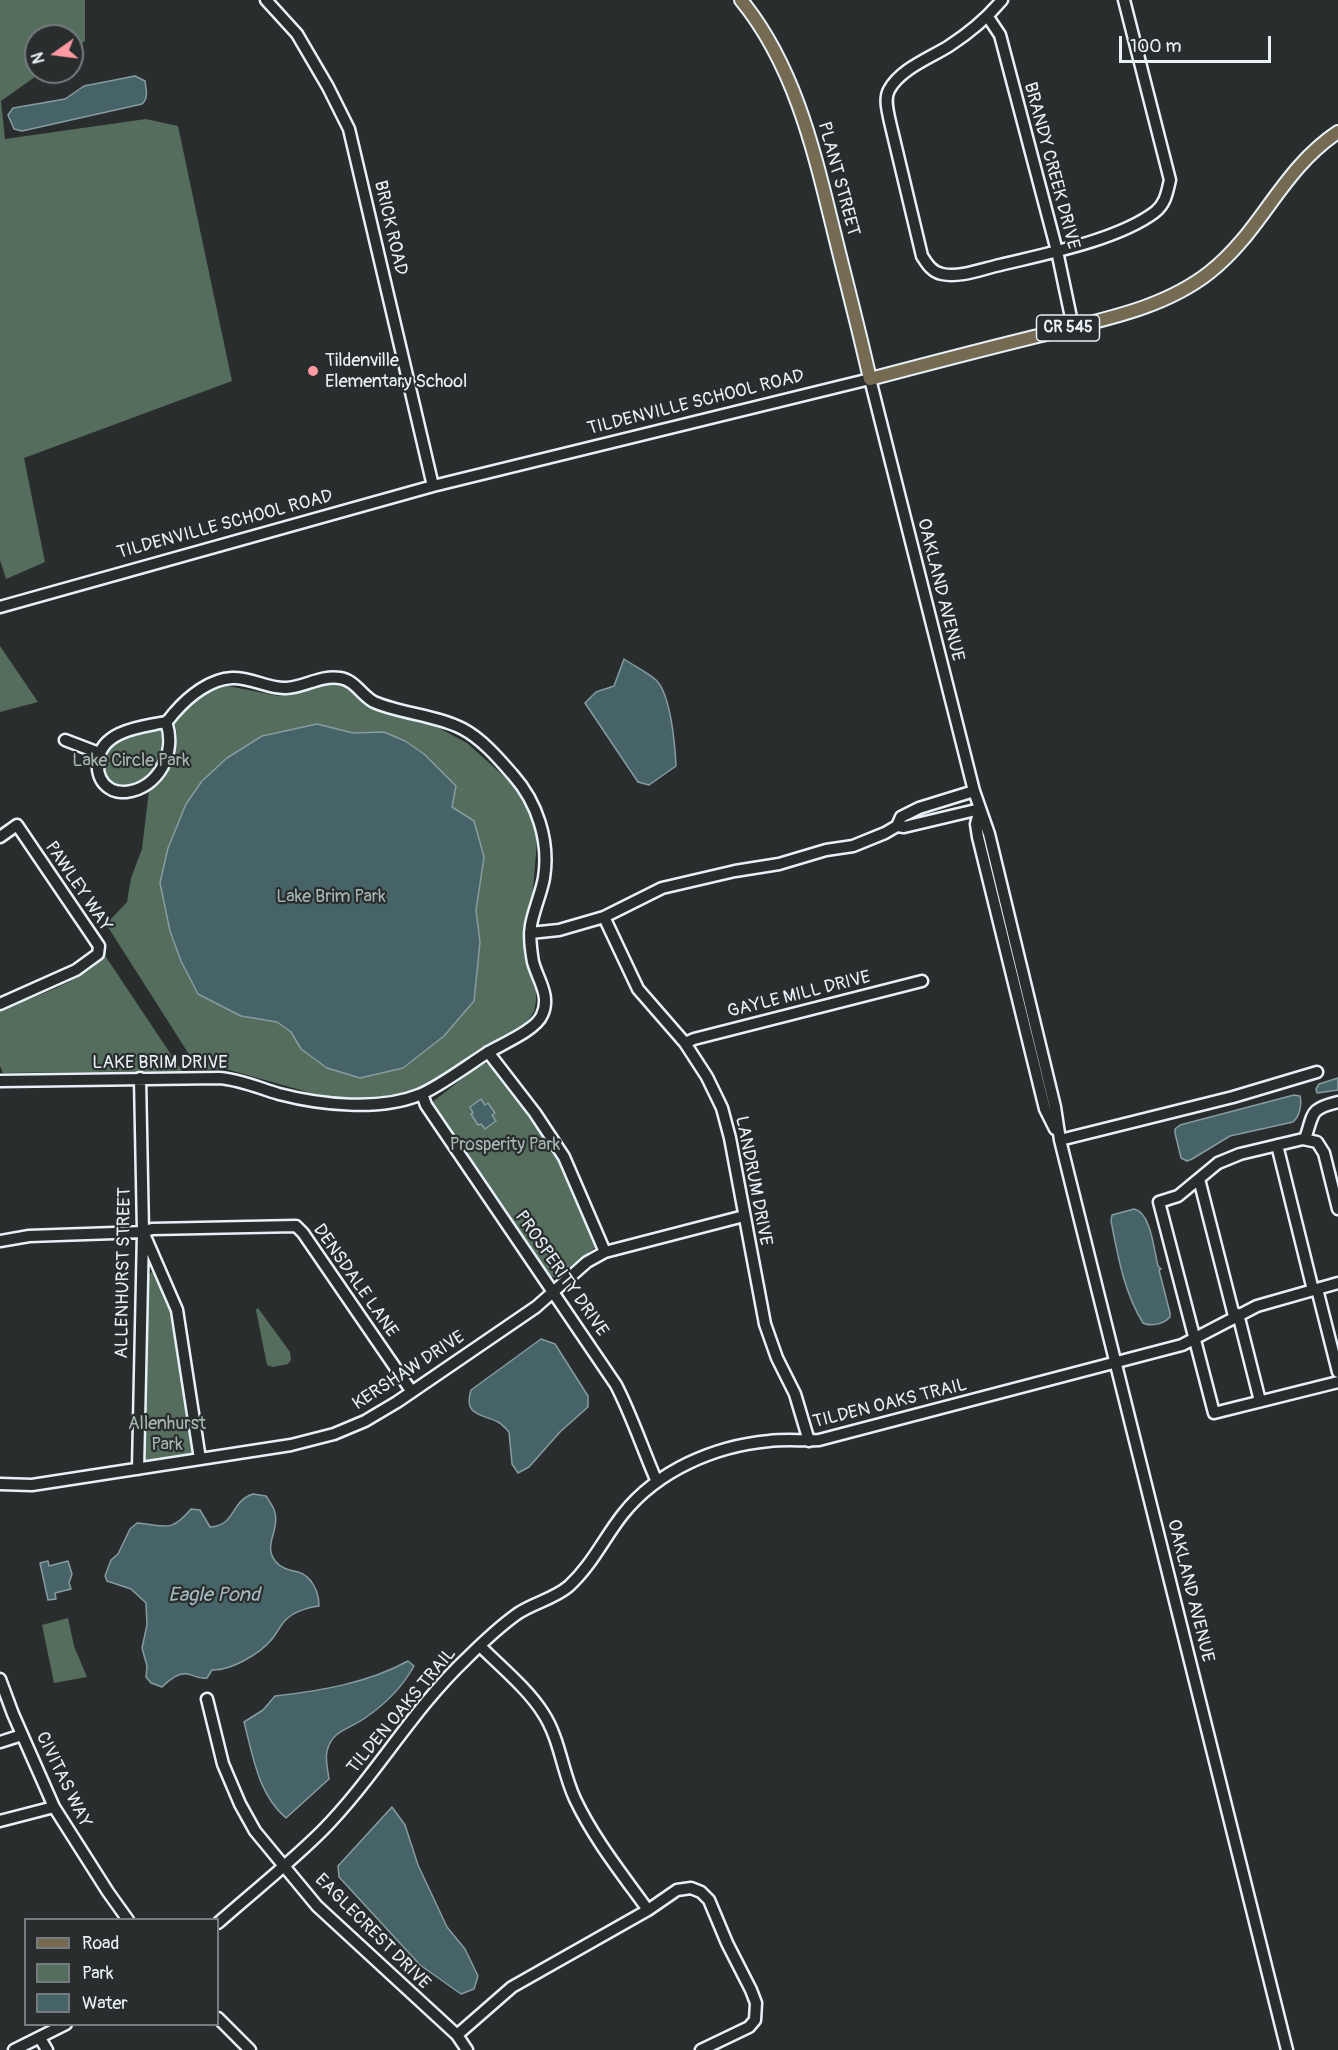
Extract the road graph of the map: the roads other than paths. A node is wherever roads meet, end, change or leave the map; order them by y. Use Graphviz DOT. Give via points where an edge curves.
graph roads {
  1 [pos="266,0"];
  2 [pos="741,0"];
  3 [pos="1002,0"];
  4 [pos="1124,0"];
  5 [pos="988,17"];
  6 [pos="1338,132"];
  7 [pos="1057,251"];
  8 [pos="1073,327"];
  9 [pos="870,379"];
  10 [pos="433,486"];
  11 [pos="0,607"];
  12 [pos="166,722"];
  13 [pos="65,740"];
  14 [pos="99,753"];
  15 [pos="974,791"];
  16 [pos="980,809"];
  17 [pos="897,826"];
  18 [pos="0,837"];
  19 [pos="604,917"];
  20 [pos="530,933"];
  21 [pos="922,981"];
  22 [pos="0,1004"];
  23 [pos="685,1043"];
  24 [pos="488,1052"];
  25 [pos="1317,1072"];
  26 [pos="140,1078"];
  27 [pos="0,1081"];
  28 [pos="422,1094"];
  29 [pos="1338,1101"];
  30 [pos="1305,1139"];
  31 [pos="1060,1140"];
  32 [pos="1277,1145"];
  33 [pos="1199,1179"];
  34 [pos="1336,1196"];
  35 [pos="1338,1209"];
  36 [pos="744,1216"];
  37 [pos="143,1232"];
  38 [pos="0,1241"];
  39 [pos="605,1252"];
  40 [pos="1338,1283"];
  41 [pos="1315,1290"];
  42 [pos="552,1292"];
  43 [pos="1236,1316"];
  44 [pos="1194,1338"];
  45 [pos="1115,1361"];
  46 [pos="1338,1372"];
  47 [pos="1338,1382"];
  48 [pos="412,1392"];
  49 [pos="1260,1401"];
  50 [pos="809,1441"];
  51 [pos="200,1459"];
  52 [pos="138,1469"];
  53 [pos="657,1482"];
  54 [pos="0,1484"];
  55 [pos="480,1646"];
  56 [pos="0,1679"];
  57 [pos="207,1699"];
  58 [pos="22,1736"];
  59 [pos="0,1742"];
  60 [pos="54,1807"];
  61 [pos="0,1821"];
  62 [pos="284,1865"];
  63 [pos="648,1910"];
  64 [pos="127,1918"];
  65 [pos="219,1922"];
  66 [pos="219,2019"];
  67 [pos="64,2026"];
  68 [pos="457,2035"];
  69 [pos="40,2038"];
  70 [pos="14,2050"];
  71 [pos="47,2050"];
  72 [pos="250,2050"];
  73 [pos="467,2050"];
  74 [pos="701,2050"];
  75 [pos="1287,2050"];
  1 -- 10 [label="street, BRICK ROAD" via="297,34 349,129"];
  2 -- 9 [label="main road, PLANT STREET" via="776,52 800,108"];
  3 -- 5 [label="street"];
  4 -- 7 [label="street" via="1170,180 1166,199 1156,211 1121,230"];
  5 -- 7 [label="street, BRANDY CREEK DRIVE" via="1000,35"];
  5 -- 7 [label="street" via="952,45 899,76 888,91 890,122 922,256 930,268 941,274 958,275"];
  6 -- 8 [label="main road, TILDENVILLE SCHOOL ROAD / CR 545" via="1297,167 1246,237 1210,272 1155,304"];
  7 -- 8 [label="street, BRANDY CREEK DRIVE"];
  8 -- 9 [label="main road, TILDENVILLE SCHOOL ROAD / CR 545"];
  9 -- 10 [label="street, TILDENVILLE SCHOOL ROAD"];
  9 -- 15 [label="street, OAKLAND AVENUE"];
  10 -- 11 [label="street, TILDENVILLE SCHOOL ROAD"];
  12 -- 14 [label="street" via="120,733"];
  12 -- 14 [label="street" via="170,731 164,766 152,781 137,790 110,789 98,771"];
  12 -- 20 [label="street, LAKE BRIM DRIVE" via="206,686 230,678 281,688 342,678 359,687 372,701 462,729 515,776 533,804 542,829 544,877"];
  13 -- 14 [label="street"];
  15 -- 16 [label="street, OAKLAND AVENUE"];
  15 -- 17 [label="street" via="919,808 902,817"];
  16 -- 17 [label="street"];
  16 -- 31 [label="street, OAKLAND AVENUE"];
  17 -- 19 [label="street" via="853,846 662,888"];
  18 -- 22 [label="street, PAWLEY WAY" via="17,825 99,946 98,954 76,970"];
  19 -- 20 [label="street" via="559,930"];
  19 -- 23 [label="street, LANDRUM DRIVE" via="638,989"];
  20 -- 24 [label="street, LAKE BRIM DRIVE" via="534,965 546,1001 542,1017 531,1028"];
  21 -- 23 [label="street, GAYLE MILL DRIVE"];
  23 -- 36 [label="street, LANDRUM DRIVE" via="722,1108"];
  24 -- 28 [label="street, LAKE BRIM DRIVE"];
  24 -- 39 [label="street" via="564,1157"];
  25 -- 31 [label="street"];
  26 -- 27 [label="street, LAKE BRIM DRIVE"];
  26 -- 28 [label="street, LAKE BRIM DRIVE" via="232,1079 280,1094 337,1104 377,1104"];
  26 -- 37 [label="street, ALLENHURST STREET"];
  28 -- 42 [label="street, PROSPERITY DRIVE" via="426,1106"];
  29 -- 30 [label="street" via="1319,1106"];
  30 -- 32 [label="street"];
  30 -- 34 [label="street" via="1317,1142 1324,1153"];
  31 -- 45 [label="street, OAKLAND AVENUE"];
  32 -- 33 [label="street" via="1218,1163"];
  32 -- 41 [label="street"];
  33 -- 43 [label="street"];
  33 -- 44 [label="street" via="1178,1196 1159,1202"];
  34 -- 35 [label="street"];
  36 -- 39 [label="street"];
  36 -- 50 [label="street, LANDRUM DRIVE" via="765,1324 795,1394"];
  37 -- 38 [label="street" via="29,1236"];
  37 -- 48 [label="street, DENSDALE LANE" via="296,1226"];
  37 -- 51 [label="street" via="177,1310"];
  37 -- 52 [label="street, ALLENHURST STREET"];
  39 -- 42 [label="street"];
  40 -- 41 [label="street, TILDEN OAKS TRAIL"];
  41 -- 43 [label="street, TILDEN OAKS TRAIL" via="1276,1299"];
  41 -- 46 [label="street"];
  42 -- 48 [label="street, KERSHAW DRIVE"];
  42 -- 53 [label="street, PROSPERITY DRIVE" via="616,1385"];
  43 -- 44 [label="street, TILDEN OAKS TRAIL"];
  43 -- 49 [label="street"];
  44 -- 45 [label="street, TILDEN OAKS TRAIL" via="1182,1345"];
  44 -- 49 [label="street" via="1214,1413"];
  45 -- 50 [label="street, TILDEN OAKS TRAIL"];
  45 -- 75 [label="street, OAKLAND AVENUE"];
  47 -- 49 [label="street"];
  48 -- 51 [label="street, KERSHAW DRIVE" via="365,1421 334,1434"];
  50 -- 53 [label="street, TILDEN OAKS TRAIL" via="771,1440 732,1447 700,1457"];
  51 -- 52 [label="street, KERSHAW DRIVE"];
  52 -- 54 [label="street, KERSHAW DRIVE" via="32,1485"];
  53 -- 55 [label="street, TILDEN OAKS TRAIL" via="625,1511 591,1564 567,1588 518,1614"];
  55 -- 62 [label="street, TILDEN OAKS TRAIL" via="426,1702 323,1829"];
  55 -- 63 [label="street" via="544,1714 574,1797 590,1827"];
  56 -- 58 [label="street, CIVITAS WAY"];
  57 -- 62 [label="street, EAGLECREST DRIVE" via="223,1764 240,1804 255,1831"];
  58 -- 59 [label="street"];
  58 -- 60 [label="street, CIVITAS WAY"];
  60 -- 61 [label="street"];
  60 -- 64 [label="street, CIVITAS WAY"];
  62 -- 65 [label="street, TILDEN OAKS TRAIL"];
  62 -- 68 [label="street, EAGLECREST DRIVE" via="317,1906"];
  63 -- 68 [label="street" via="512,1987"];
  63 -- 74 [label="street" via="677,1890 691,1888 701,1892 709,1900 754,1997 755,2020 749,2027"];
  66 -- 72 [label="street"];
  67 -- 69 [label="street"];
  68 -- 73 [label="street, EAGLECREST DRIVE"];
  69 -- 70 [label="street"];
  69 -- 71 [label="street"];
}
